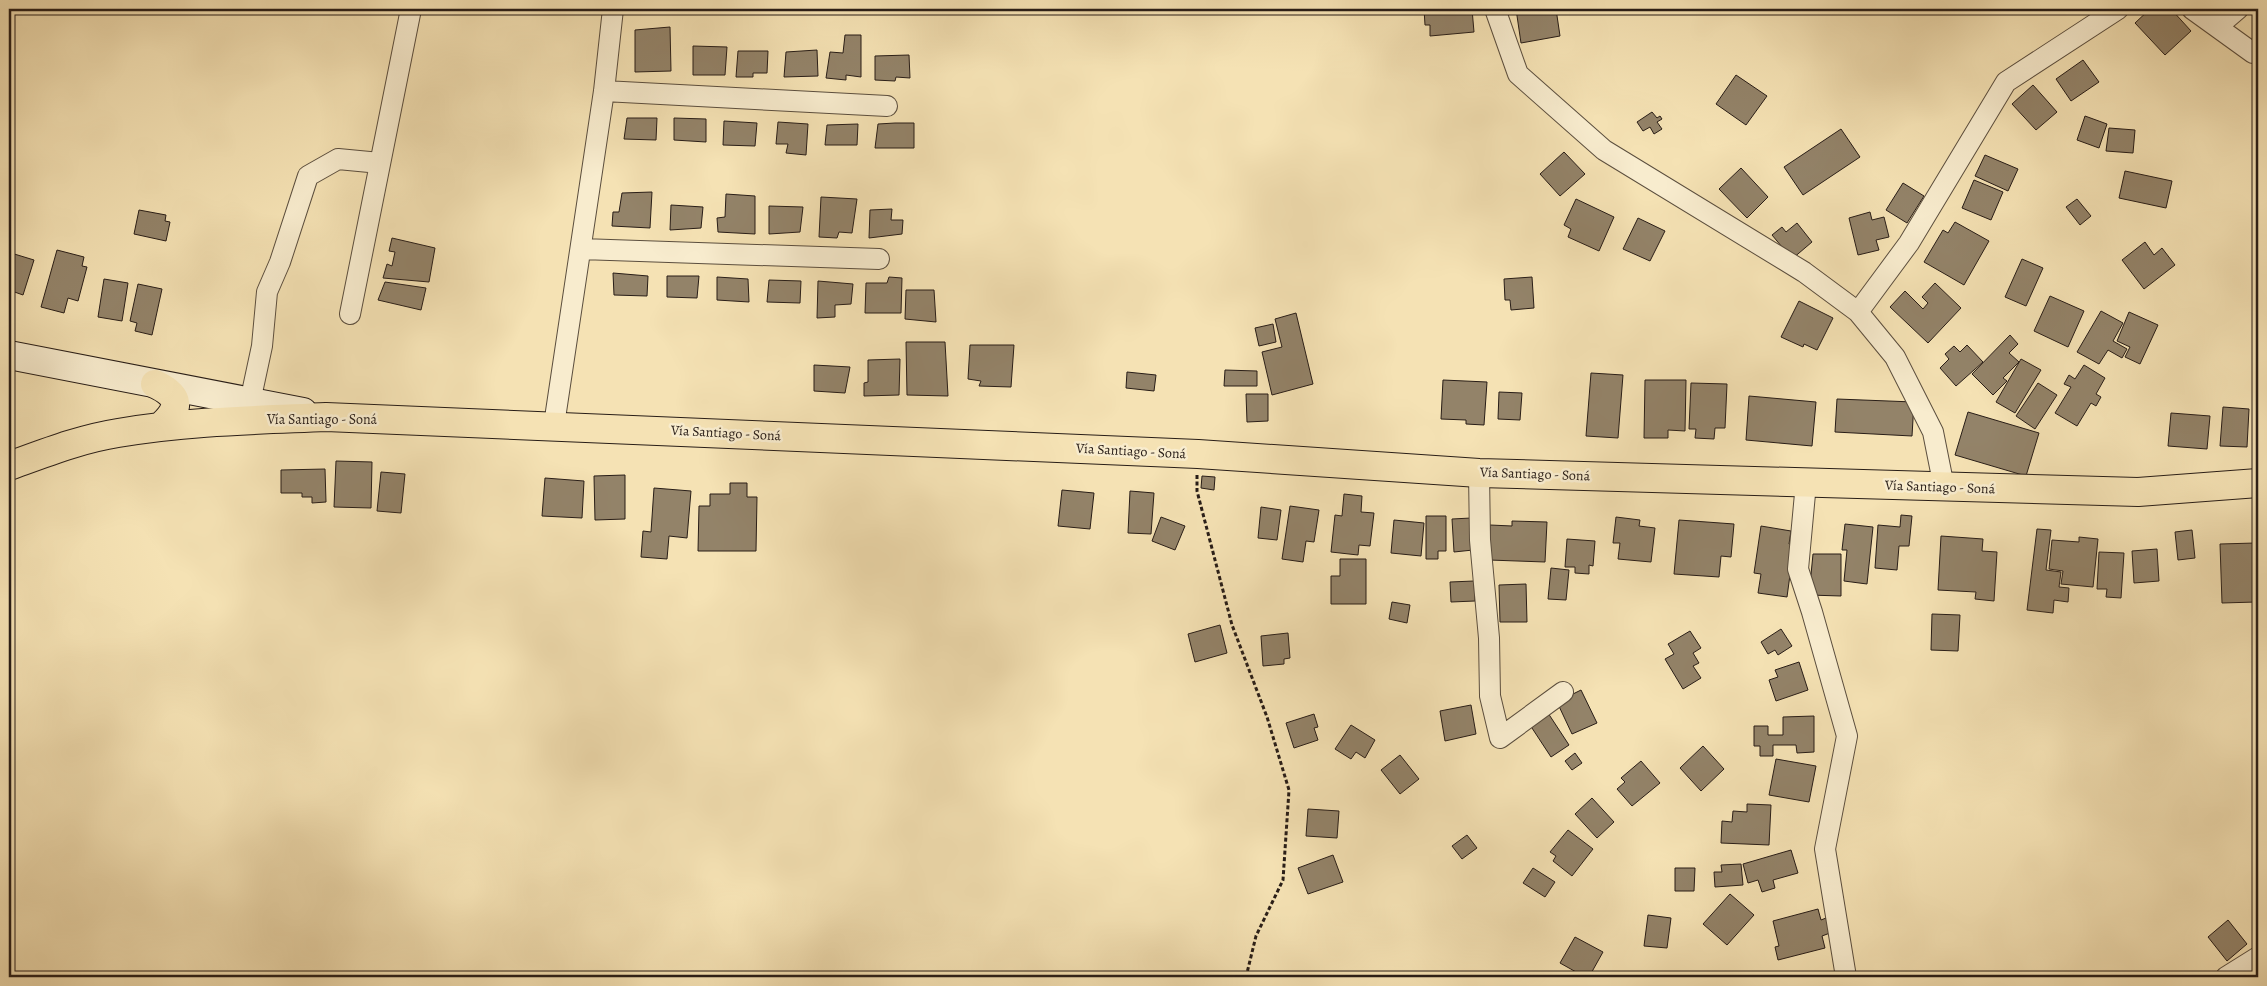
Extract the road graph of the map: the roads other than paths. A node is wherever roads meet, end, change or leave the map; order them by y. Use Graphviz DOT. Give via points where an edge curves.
graph roads {
  1 [pos="411,9"];
  2 [pos="613,9"];
  3 [pos="1495,9"];
  4 [pos="2118,9"];
  5 [pos="2192,9"];
  6 [pos="2238,9"];
  7 [pos="2217,27"];
  8 [pos="2253,53"];
  9 [pos="604,91"];
  10 [pos="887,106"];
  11 [pos="380,163"];
  12 [pos="581,249"];
  13 [pos="879,259"];
  14 [pos="1858,312"];
  15 [pos="350,314"];
  16 [pos="9,355"];
  17 [pos="155,384"];
  18 [pos="196,392"];
  19 [pos="250,402"];
  20 [pos="326,417"];
  21 [pos="202,422"];
  22 [pos="554,425"];
  23 [pos="160,427"];
  24 [pos="9,466"];
  25 [pos="1479,473"];
  26 [pos="1806,483"];
  27 [pos="2258,483"];
  28 [pos="1944,487"];
  29 [pos="1563,692"];
  30 [pos="2258,957"];
  31 [pos="1846,977"];
  32 [pos="2226,977"];
  1 -- 11 [label="street"];
  2 -- 9 [label="street"];
  3 -- 14 [label="street" via="1518,74 1604,150 1804,272"];
  4 -- 14 [label="street" via="2006,82 1909,243"];
  5 -- 7 [label="street"];
  6 -- 7 [label="street"];
  7 -- 8 [label="street"];
  9 -- 10 [label="street"];
  9 -- 12 [label="street"];
  11 -- 15 [label="street"];
  11 -- 19 [label="street" via="338,158 308,176 267,292 262,346"];
  12 -- 13 [label="street"];
  12 -- 22 [label="street"];
  14 -- 28 [label="street" via="1895,357 1933,432"];
  16 -- 17 [label="main road"];
  17 -- 18 [label="main road"];
  17 -- 23 [label="main road" via="168,390 175,403 168,420"];
  18 -- 19 [label="main road"];
  18 -- 21 [label="main road" via="204,403"];
  19 -- 20 [label="main road"];
  20 -- 21 [label="main road, Vía Santiago - Soná"];
  20 -- 22 [label="main road, Vía Santiago - Soná"];
  21 -- 23 [label="main road, Vía Santiago - Soná"];
  22 -- 25 [label="main road, Vía Santiago - Soná" via="1198,454"];
  23 -- 24 [label="main road, Vía Santiago - Soná" via="116,433 65,446"];
  25 -- 26 [label="main road, Vía Santiago - Soná"];
  25 -- 29 [label="street" via="1490,696 1500,738"];
  26 -- 28 [label="main road, Vía Santiago - Soná"];
  26 -- 31 [label="street" via="1798,569 1847,736 1825,849"];
  27 -- 28 [label="main road, Vía Santiago - Soná" via="2138,492"];
  30 -- 32 [label="street"];
}
